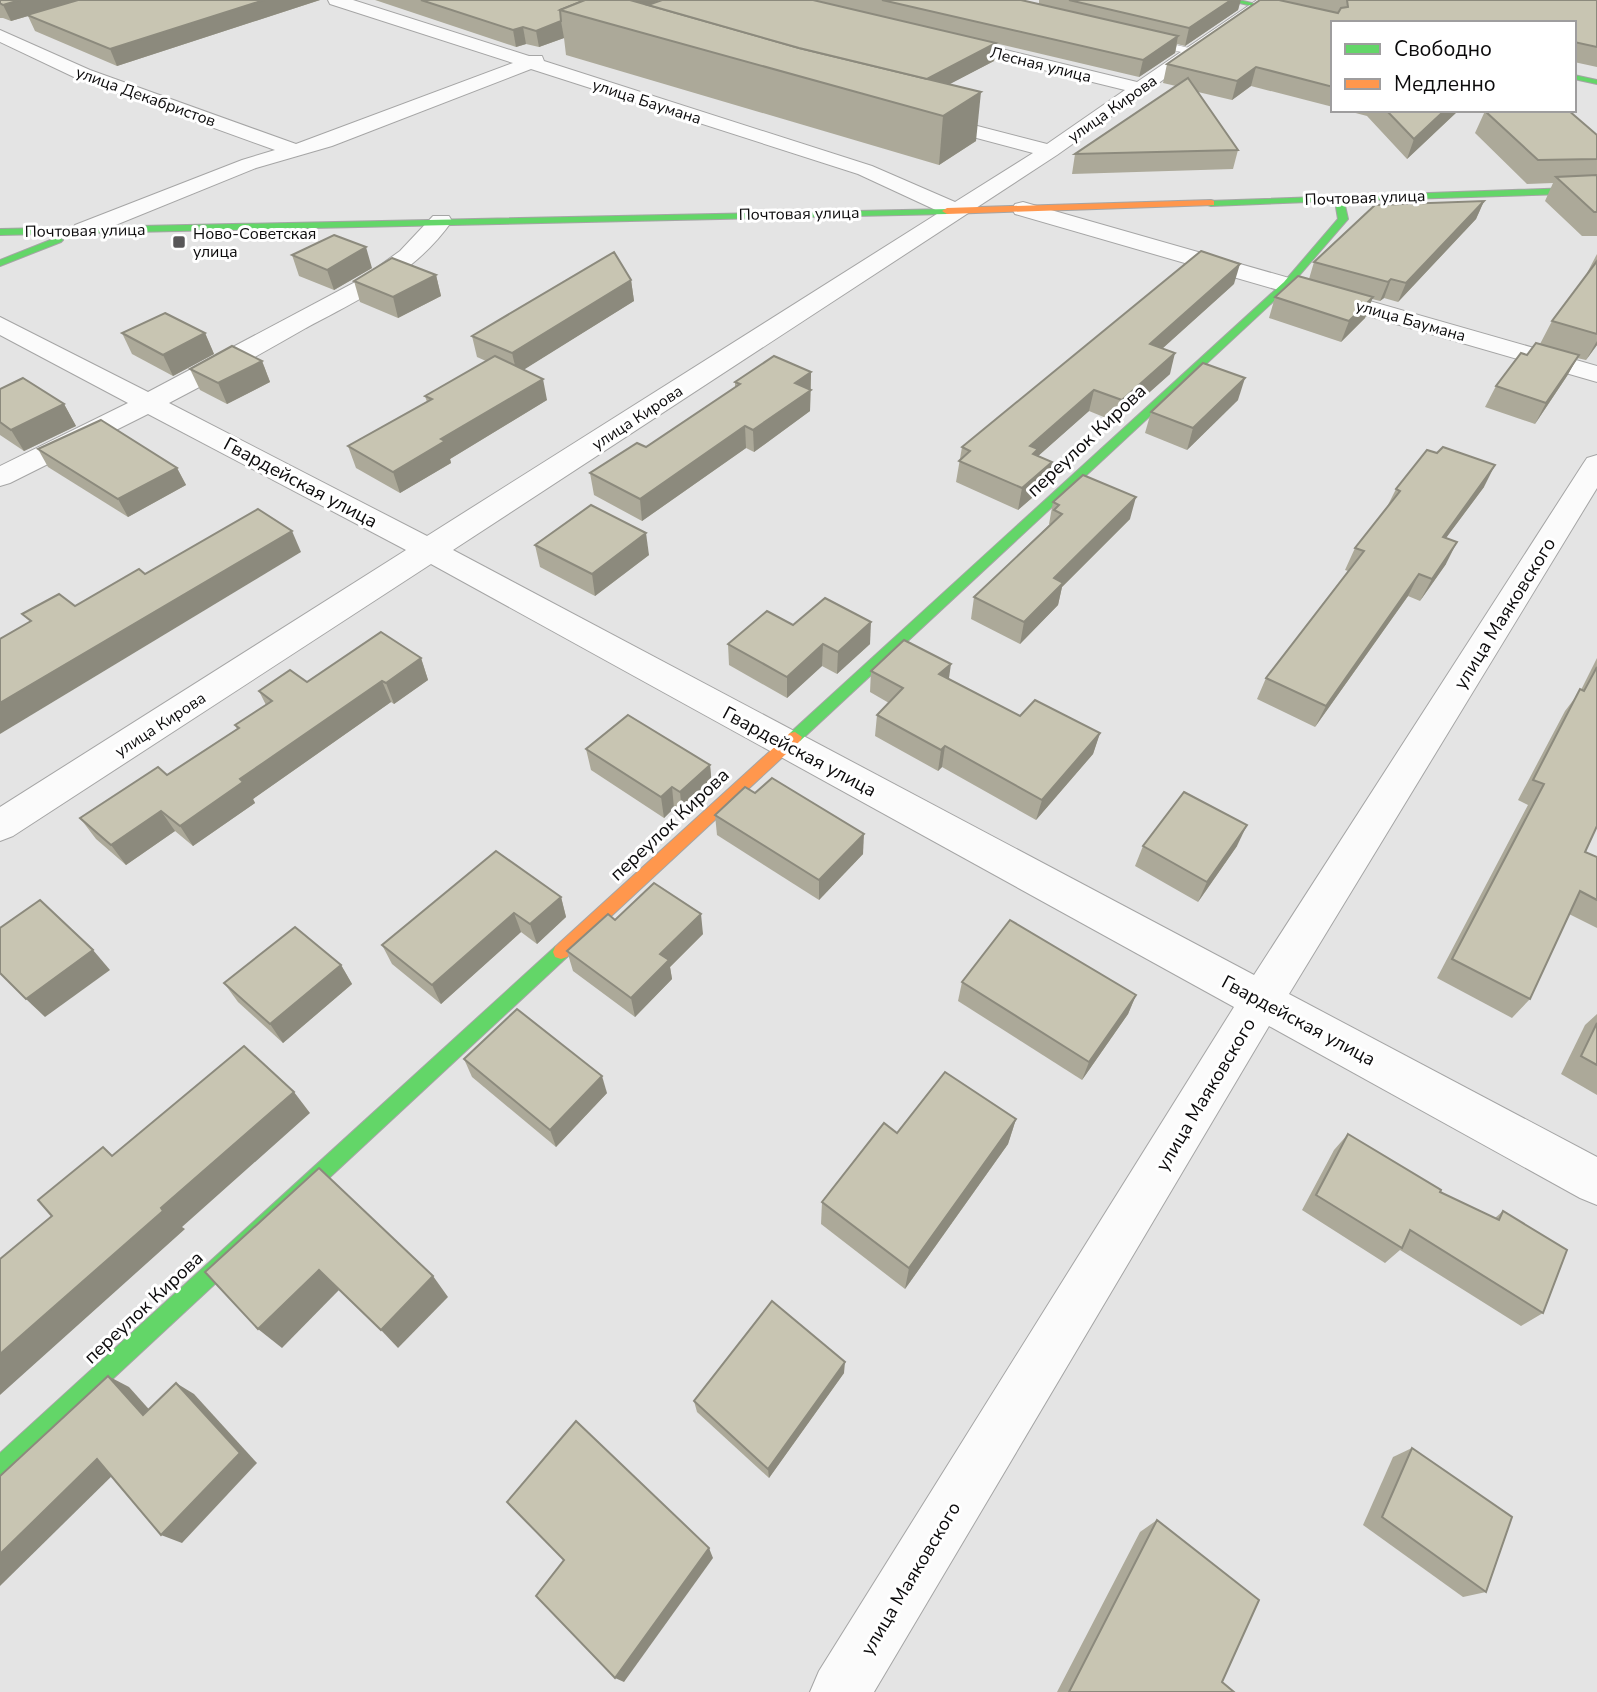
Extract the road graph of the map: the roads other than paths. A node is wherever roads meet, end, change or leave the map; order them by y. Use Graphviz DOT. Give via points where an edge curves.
graph roads {
  1 [pos="336,0"];
  2 [pos="1230,0"];
  3 [pos="1263,3"];
  4 [pos="1331,22"];
  5 [pos="25,26"];
  6 [pos="0,34"];
  7 [pos="926,36"];
  8 [pos="1132,38"];
  9 [pos="563,49"];
  10 [pos="1194,52"];
  11 [pos="528,63"];
  12 [pos="1576,77"];
  13 [pos="1597,82"];
  14 [pos="1139,88"];
  15 [pos="908,114"];
  16 [pos="294,150"];
  17 [pos="1050,151"];
  18 [pos="1597,190"];
  19 [pos="1339,198"];
  20 [pos="1023,209"];
  21 [pos="955,210"];
  22 [pos="441,221"];
  23 [pos="83,230"];
  24 [pos="0,232"];
  25 [pos="0,263"];
  26 [pos="1287,284"];
  27 [pos="0,325"];
  28 [pos="1597,374"];
  29 [pos="152,403"];
  30 [pos="1597,464"];
  31 [pos="0,477"];
  32 [pos="431,551"];
  33 [pos="787,744"];
  34 [pos="0,826"];
  35 [pos="1262,1000"];
  36 [pos="1597,1182"];
  37 [pos="0,1468"];
  38 [pos="840,1692"];
  1 -- 11 [label="street, улица Баумана"];
  2 -- 3 [label="street"];
  3 -- 4 [label="street"];
  3 -- 10 [label="street, улица Кирова"];
  5 -- 6 [label="street"];
  6 -- 16 [label="street, улица Декабристов" via="83,74"];
  7 -- 14 [label="street, Лесная улица"];
  8 -- 10 [label="lane"];
  9 -- 11 [label="street"];
  10 -- 14 [label="street, улица Кирова"];
  11 -- 16 [label="street"];
  11 -- 21 [label="street, улица Баумана" via="864,170"];
  12 -- 13 [label="street"];
  14 -- 17 [label="street, улица Кирова"];
  15 -- 17 [label="street"];
  16 -- 23 [label="street"];
  17 -- 21 [label="street, улица Кирова"];
  18 -- 19 [label="street, Почтовая улица"];
  19 -- 20 [label="street, Почтовая улица"];
  19 -- 26 [label="street, переулок Кирова" via="1343,219"];
  20 -- 21 [label="street, Почтовая улица"];
  20 -- 26 [label="street, улица Баумана"];
  21 -- 22 [label="street, Почтовая улица"];
  21 -- 32 [label="street, улица Кирова"];
  22 -- 23 [label="street, Почтовая улица"];
  22 -- 29 [label="street" via="425,243 380,277"];
  23 -- 24 [label="street, Почтовая улица"];
  23 -- 25 [label="street"];
  26 -- 28 [label="street, улица Баумана"];
  26 -- 33 [label="street, переулок Кирова"];
  27 -- 29 [label="street, Гвардейская улица"];
  29 -- 31 [label="street"];
  29 -- 32 [label="street, Гвардейская улица"];
  30 -- 35 [label="street, улица Маяковского"];
  32 -- 33 [label="street, Гвардейская улица"];
  32 -- 34 [label="street, улица Кирова"];
  33 -- 35 [label="street, Гвардейская улица"];
  33 -- 37 [label="street, переулок Кирова"];
  35 -- 36 [label="street, Гвардейская улица"];
  35 -- 38 [label="street, улица Маяковского"];
}
